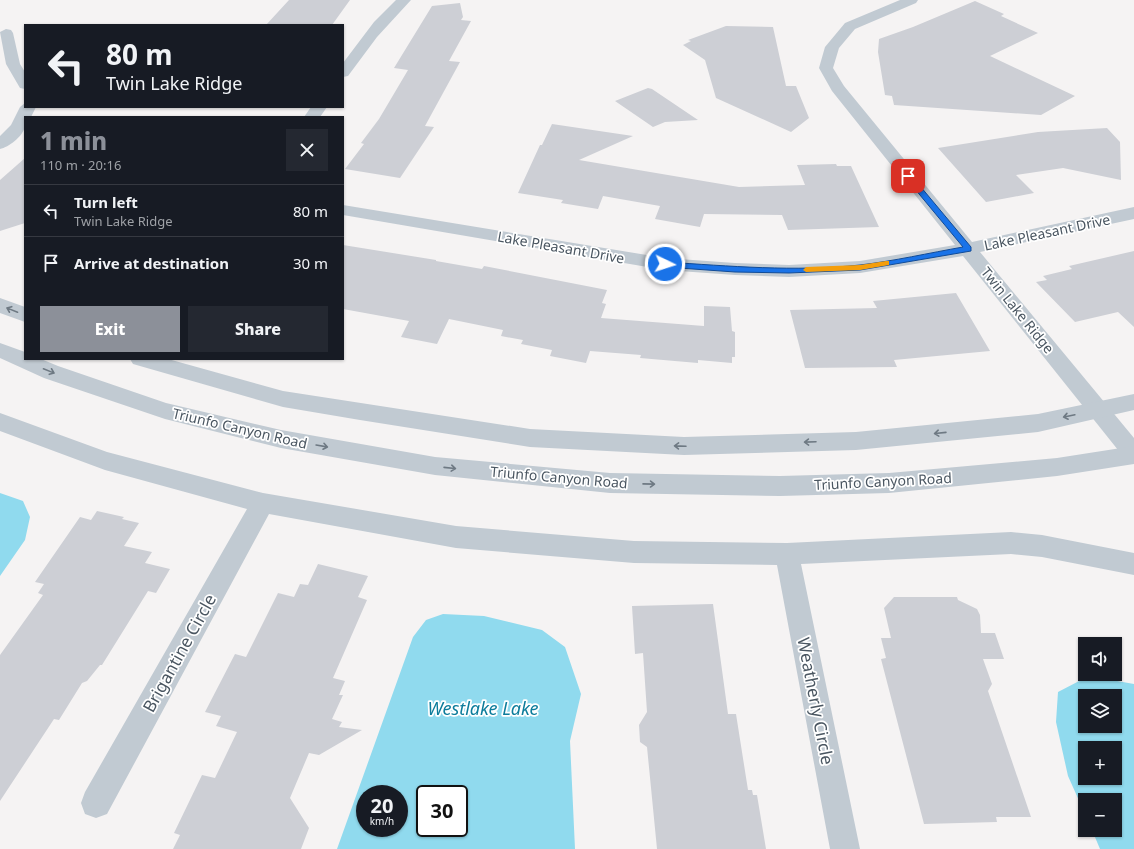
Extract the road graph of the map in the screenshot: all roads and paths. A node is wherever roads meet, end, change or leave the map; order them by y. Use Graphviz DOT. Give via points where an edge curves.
graph roads {
  1 [pos="404,0"];
  2 [pos="911,0"];
  3 [pos="6,33"];
  4 [pos="344,72"];
  5 [pos="24,83"];
  6 [pos="24,118"];
  7 [pos="0,144"];
  8 [pos="344,210"];
  9 [pos="1134,213"];
  10 [pos="968,249"];
  11 [pos="0,305"];
  12 [pos="24,315"];
  13 [pos="0,350"];
  14 [pos="144,360"];
  15 [pos="1134,402"];
  16 [pos="1098,410"];
  17 [pos="0,422"];
  18 [pos="1134,454"];
  19 [pos="263,503"];
  20 [pos="787,554"];
  21 [pos="1134,564"];
  22 [pos="96,803"];
  23 [pos="845,849"];
  1 -- 4 [label="street" via="370,35"];
  2 -- 10 [label="street, Twin Lake Ridge" via="850,26 832,47 826,68 842,94"];
  3 -- 5 [label="street" via="13,64"];
  6 -- 7 [label="street" via="22,123"];
  8 -- 10 [label="street, Lake Pleasant Drive" via="665,264 735,269 789,271 860,267"];
  9 -- 10 [label="street, Lake Pleasant Drive"];
  10 -- 16 [label="street, Twin Lake Ridge"];
  12 -- 11 [label="street, one-way"];
  13 -- 18 [label="street, Triunfo Canyon Road, one-way" via="51,372 165,411 281,439 435,466 610,483 780,486 889,483 1057,467"];
  16 -- 14 [label="street, one-way" via="1038,423 856,441 684,446 638,444 530,438 353,411 283,399"];
  15 -- 16 [label="street"];
  16 -- 18 [label="street, Twin Lake Ridge"];
  17 -- 19 [label="street" via="105,461"];
  19 -- 20 [label="street" via="456,537 634,552"];
  19 -- 22 [label="street, Brigantine Circle"];
  20 -- 21 [label="street" via="1011,543 1042,546"];
  20 -- 23 [label="street, Weatherly Circle"];
}
